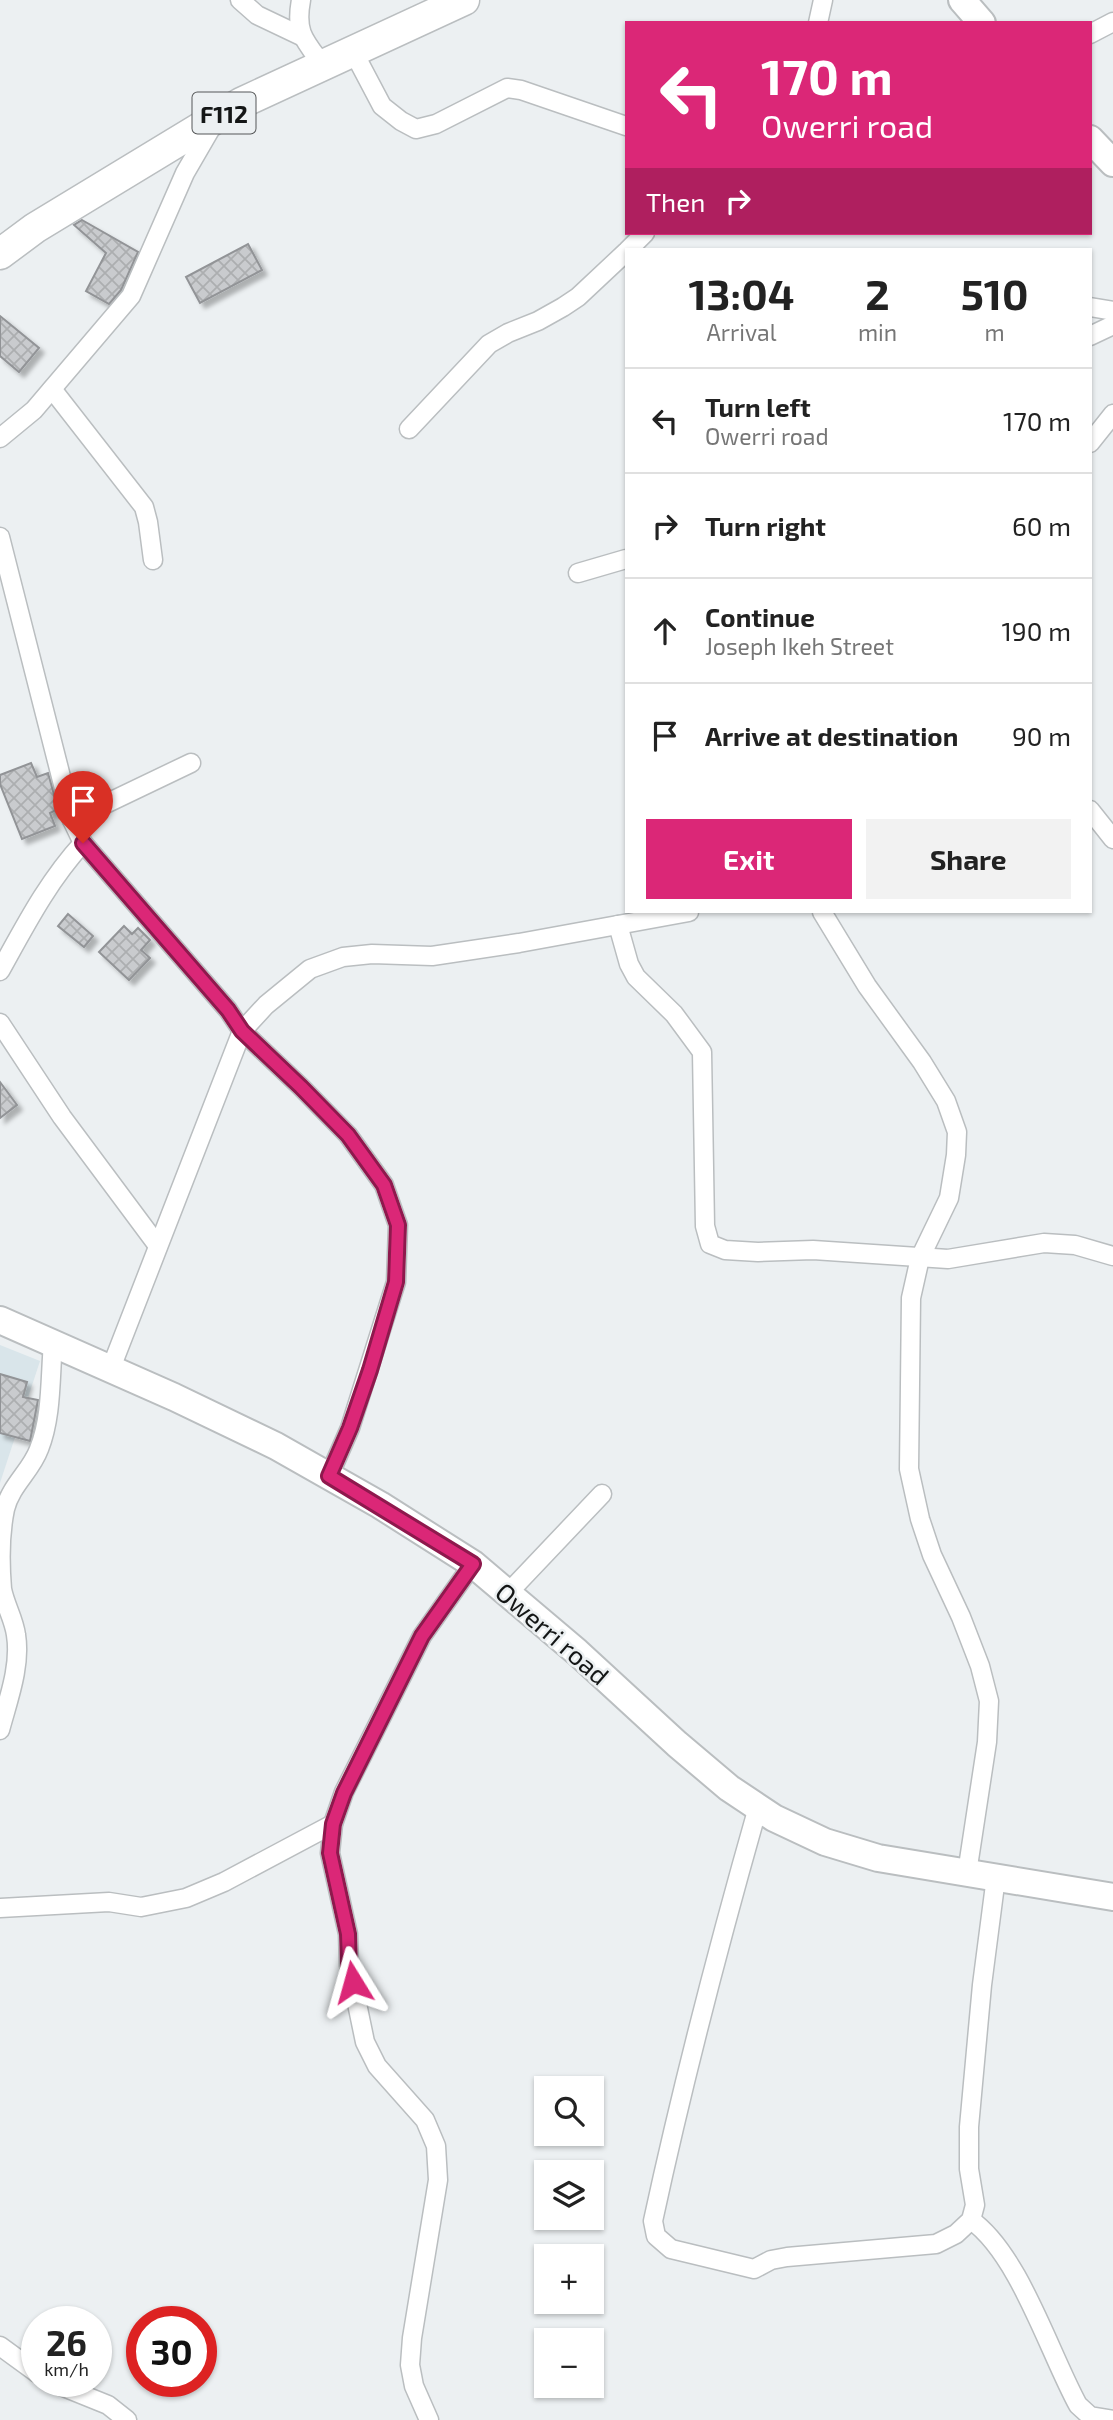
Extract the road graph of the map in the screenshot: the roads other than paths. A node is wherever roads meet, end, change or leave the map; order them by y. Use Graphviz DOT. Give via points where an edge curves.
graph roads {
  1 [pos="240,0"];
  2 [pos="301,0"];
  3 [pos="464,0"];
  4 [pos="823,0"];
  5 [pos="962,0"];
  6 [pos="818,21"];
  7 [pos="980,21"];
  8 [pos="1113,22"];
  9 [pos="1092,33"];
  10 [pos="301,36"];
  11 [pos="353,51"];
  12 [pos="322,64"];
  13 [pos="217,117"];
  14 [pos="625,126"];
  15 [pos="1092,141"];
  16 [pos="1113,163"];
  17 [pos="643,235"];
  18 [pos="630,248"];
  19 [pos="625,253"];
  20 [pos="0,254"];
  21 [pos="1092,307"];
  22 [pos="1113,311"];
  23 [pos="1113,324"];
  24 [pos="1092,336"];
  25 [pos="52,389"];
  26 [pos="1113,414"];
  27 [pos="409,429"];
  28 [pos="0,438"];
  29 [pos="1092,440"];
  30 [pos="0,537"];
  31 [pos="625,559"];
  32 [pos="153,560"];
  33 [pos="578,573"];
  34 [pos="191,763"];
  35 [pos="1092,812"];
  36 [pos="72,820"];
  37 [pos="1113,838"];
  38 [pos="83,843"];
  39 [pos="684,913"];
  40 [pos="823,913"];
  41 [pos="618,925"];
  42 [pos="0,971"];
  43 [pos="0,1023"];
  44 [pos="242,1031"];
  45 [pos="159,1246"];
  46 [pos="1113,1256"];
  47 [pos="920,1258"];
  48 [pos="0,1320"];
  49 [pos="53,1343"];
  50 [pos="111,1368"];
  51 [pos="329,1476"];
  52 [pos="602,1494"];
  53 [pos="473,1564"];
  54 [pos="508,1593"];
  55 [pos="0,1730"];
  56 [pos="758,1807"];
  57 [pos="333,1824"];
  58 [pos="967,1872"];
  59 [pos="996,1877"];
  60 [pos="1113,1897"];
  61 [pos="0,1908"];
  62 [pos="971,2220"];
  63 [pos="0,2346"];
  64 [pos="21,2361"];
  65 [pos="88,2397"];
  66 [pos="127,2420"];
  67 [pos="429,2420"];
  68 [pos="1112,2420"];
  1 -- 10 [label="street" via="257,15"];
  2 -- 10 [label="street"];
  3 -- 11 [label="main road, F112"];
  4 -- 6 [label="street"];
  5 -- 7 [label="main road"];
  8 -- 9 [label="street"];
  10 -- 12 [label="street"];
  11 -- 12 [label="main road, F112"];
  11 -- 14 [label="street" via="382,106 416,129 436,124 507,88"];
  12 -- 13 [label="main road, F112"];
  13 -- 20 [label="main road, F112"];
  13 -- 25 [label="street" via="185,173 131,296"];
  15 -- 16 [label="main road"];
  17 -- 18 [label="street"];
  19 -- 27 [label="street" via="563,307 489,344"];
  21 -- 22 [label="street"];
  23 -- 24 [label="street"];
  25 -- 28 [label="street"];
  25 -- 32 [label="street" via="144,507"];
  26 -- 29 [label="street"];
  30 -- 36 [label="street"];
  31 -- 33 [label="street"];
  34 -- 36 [label="street"];
  35 -- 37 [label="street"];
  36 -- 38 [label="street"];
  38 -- 42 [label="street" via="34,909"];
  38 -- 44 [label="street"];
  39 -- 41 [label="street"];
  40 -- 47 [label="street" via="946,1101 957,1132 949,1198"];
  41 -- 44 [label="street" via="432,956 343,957 310,969"];
  41 -- 47 [label="street" via="636,977 674,1014 702,1052 705,1227 710,1244 725,1250 813,1250"];
  43 -- 45 [label="street" via="62,1117"];
  44 -- 45 [label="street"];
  44 -- 51 [label="street" via="348,1135 384,1185 398,1225 396,1282 354,1416"];
  45 -- 50 [label="street"];
  46 -- 47 [label="street" via="1075,1245 1044,1243 967,1256"];
  47 -- 58 [label="street" via="911,1298 909,1469 932,1555 975,1653 989,1701"];
  48 -- 49 [label="main road, Owerri road"];
  49 -- 50 [label="main road, Owerri road"];
  49 -- 55 [label="street" via="41,1446 5,1508 2,1588 17,1655"];
  50 -- 51 [label="main road, Owerri road"];
  51 -- 53 [label="main road, Owerri road"];
  52 -- 54 [label="street"];
  53 -- 54 [label="main road, Owerri road"];
  53 -- 57 [label="street" via="422,1636"];
  54 -- 56 [label="main road, Owerri road" via="677,1744"];
  56 -- 58 [label="main road, Owerri road" via="825,1842 878,1857"];
  56 -- 62 [label="street" via="676,2116 653,2221 656,2236 671,2249 754,2269 787,2257 936,2245"];
  57 -- 61 [label="street" via="186,1898 141,1907 109,1902"];
  57 -- 67 [label="street" via="330,1853 365,2042 377,2066 425,2120 436,2146 438,2180 410,2365"];
  58 -- 59 [label="main road, Owerri road"];
  59 -- 60 [label="main road, Owerri road"];
  59 -- 62 [label="street" via="970,2117 969,2169 975,2205"];
  62 -- 68 [label="street" via="1003,2252 1078,2405 1090,2416"];
  63 -- 64 [label="street"];
  65 -- 66 [label="street"];
}
